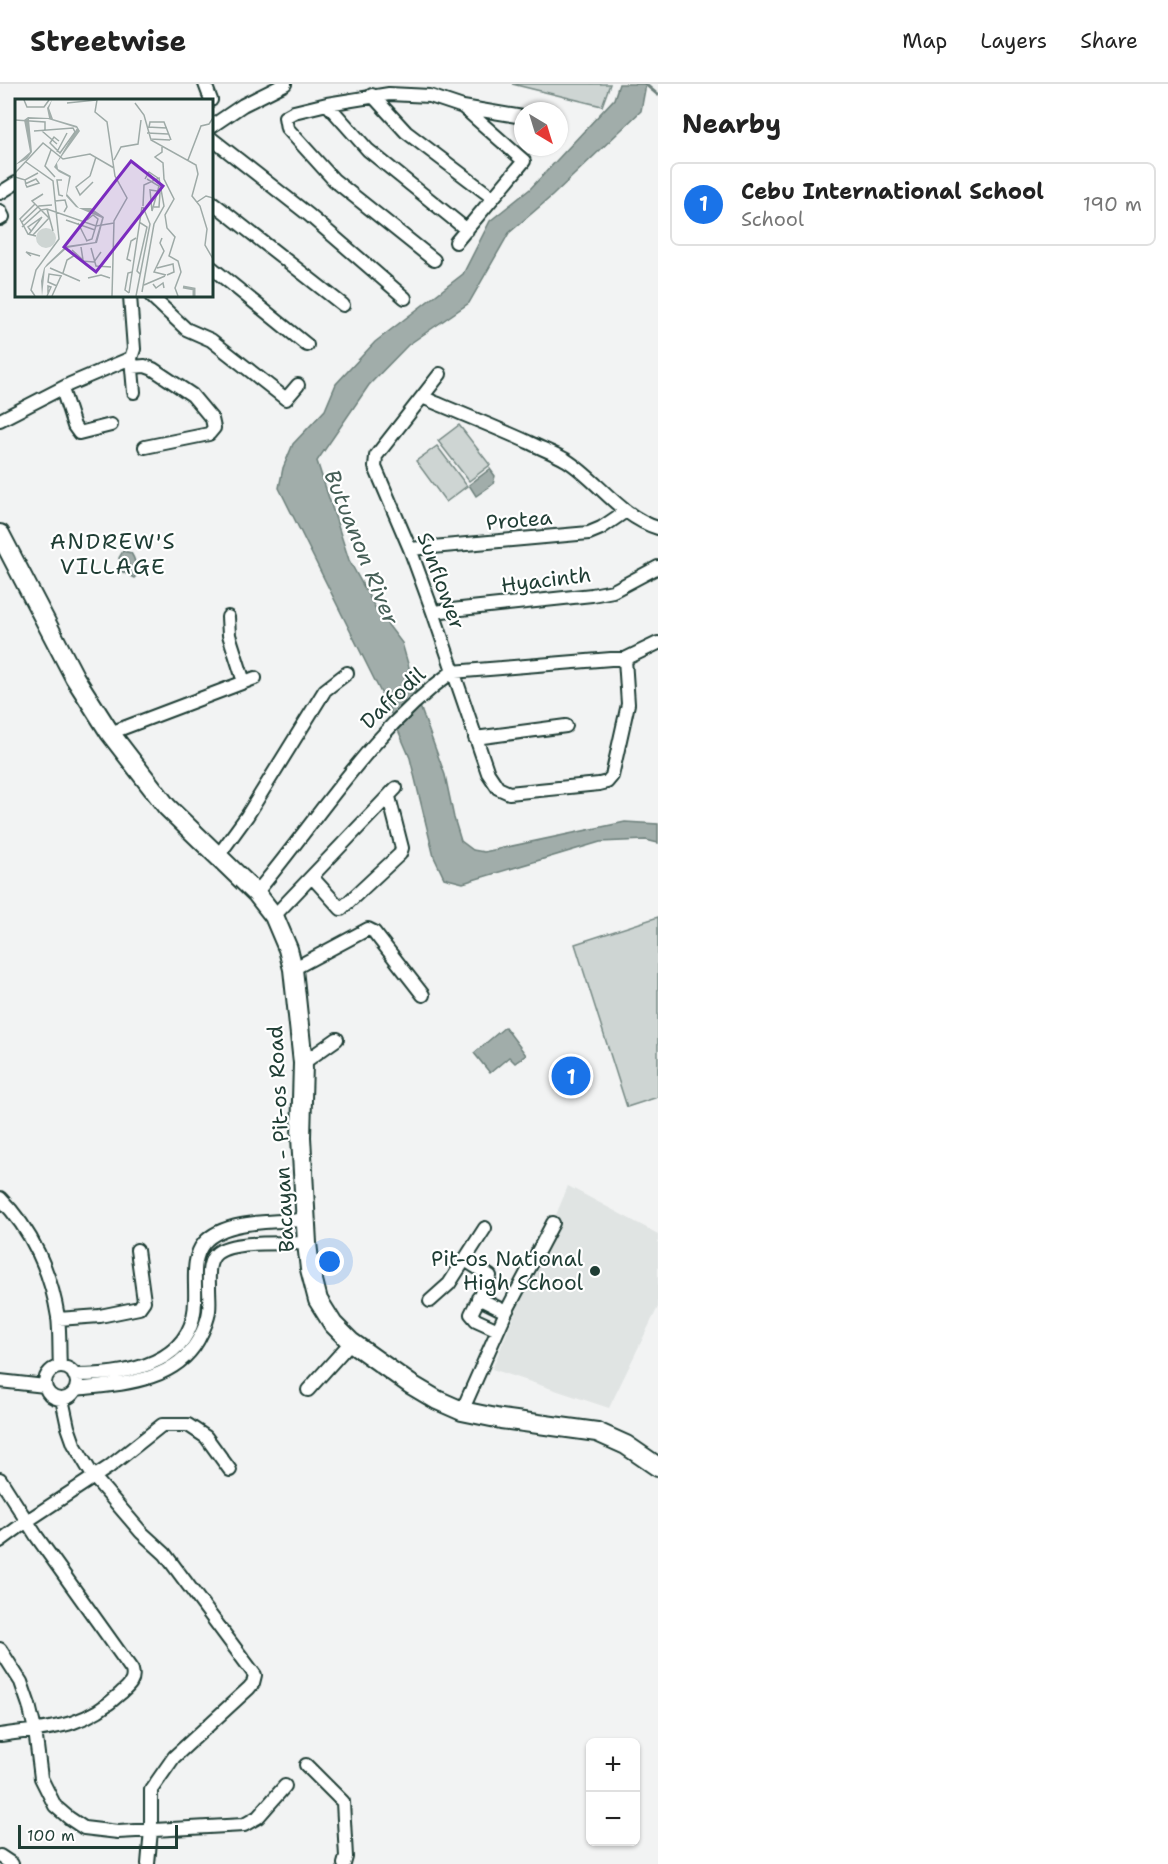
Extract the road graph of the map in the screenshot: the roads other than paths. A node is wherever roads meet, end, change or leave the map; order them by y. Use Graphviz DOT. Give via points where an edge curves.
graph roads {
  1 [pos="205,84"];
  2 [pos="285,84"];
  3 [pos="437,84"];
  4 [pos="372,95"];
  5 [pos="430,96"];
  6 [pos="211,99"];
  7 [pos="327,104"];
  8 [pos="463,107"];
  9 [pos="514,116"];
  10 [pos="213,125"];
  11 [pos="213,140"];
  12 [pos="15,184"];
  13 [pos="0,193"];
  14 [pos="493,198"];
  15 [pos="213,203"];
  16 [pos="0,211"];
  17 [pos="0,219"];
  18 [pos="467,230"];
  19 [pos="456,242"];
  20 [pos="434,260"];
  21 [pos="213,269"];
  22 [pos="130,297"];
  23 [pos="152,297"];
  24 [pos="405,298"];
  25 [pos="343,304"];
  26 [pos="307,345"];
  27 [pos="132,363"];
  28 [pos="440,374"];
  29 [pos="298,385"];
  30 [pos="62,389"];
  31 [pos="134,392"];
  32 [pos="422,397"];
  33 [pos="0,420"];
  34 [pos="111,425"];
  35 [pos="145,447"];
  36 [pos="626,511"];
  37 [pos="658,528"];
  38 [pos="0,534"];
  39 [pos="410,549"];
  40 [pos="658,567"];
  41 [pos="433,612"];
  42 [pos="228,617"];
  43 [pos="658,643"];
  44 [pos="625,659"];
  45 [pos="452,672"];
  46 [pos="347,673"];
  47 [pos="566,726"];
  48 [pos="110,733"];
  49 [pos="475,738"];
  50 [pos="218,856"];
  51 [pos="312,877"];
  52 [pos="256,893"];
  53 [pos="274,916"];
  54 [pos="293,969"];
  55 [pos="423,995"];
  56 [pos="337,1039"];
  57 [pos="303,1063"];
  58 [pos="0,1198"];
  59 [pos="305,1220"];
  60 [pos="553,1222"];
  61 [pos="234,1226"];
  62 [pos="485,1228"];
  63 [pos="307,1243"];
  64 [pos="238,1246"];
  65 [pos="137,1250"];
  66 [pos="465,1260"];
  67 [pos="478,1298"];
  68 [pos="430,1301"];
  69 [pos="506,1312"];
  70 [pos="58,1319"];
  71 [pos="498,1330"];
  72 [pos="351,1342"];
  73 [pos="60,1367"];
  74 [pos="138,1375"];
  75 [pos="74,1376"];
  76 [pos="0,1381"];
  77 [pos="45,1386"];
  78 [pos="76,1389"];
  79 [pos="308,1390"];
  80 [pos="62,1399"];
  81 [pos="462,1410"];
  82 [pos="658,1467"];
  83 [pos="230,1470"];
  84 [pos="93,1476"];
  85 [pos="0,1479"];
  86 [pos="27,1521"];
  87 [pos="0,1541"];
  88 [pos="0,1649"];
  89 [pos="35,1730"];
  90 [pos="0,1735"];
  91 [pos="306,1765"];
  92 [pos="285,1786"];
  93 [pos="151,1830"];
  94 [pos="0,1856"];
  95 [pos="12,1864"];
  96 [pos="148,1864"];
  97 [pos="344,1864"];
  1 -- 6 [label="street"];
  2 -- 10 [label="street"];
  3 -- 5 [label="street"];
  4 -- 5 [label="street"];
  4 -- 7 [label="street"];
  4 -- 14 [label="street" via="406,132"];
  5 -- 8 [label="street"];
  7 -- 18 [label="street" via="368,150"];
  7 -- 20 [label="street" via="289,114 285,117 287,128 334,180"];
  8 -- 9 [label="street"];
  8 -- 14 [label="street" via="524,161"];
  11 -- 24 [label="street" via="309,215"];
  12 -- 13 [label="street"];
  14 -- 18 [label="street"];
  15 -- 25 [label="street"];
  16 -- 17 [label="street"];
  18 -- 19 [label="street"];
  21 -- 26 [label="street"];
  22 -- 27 [label="street"];
  23 -- 29 [label="street" via="186,329 211,340 286,399"];
  27 -- 30 [label="street"];
  27 -- 31 [label="street"];
  27 -- 35 [label="street" via="153,369 192,395 212,418 214,428 201,437"];
  28 -- 32 [label="street, Sunflower"];
  30 -- 33 [label="street"];
  30 -- 34 [label="street" via="79,433"];
  32 -- 36 [label="street" via="564,459"];
  32 -- 39 [label="street, Sunflower" via="376,456 375,467"];
  36 -- 37 [label="street"];
  36 -- 39 [label="street, Protea" via="589,533"];
  38 -- 48 [label="main road, Bacayan - Pit-os Road" via="75,678"];
  39 -- 41 [label="street, Sunflower"];
  40 -- 41 [label="street, Hyacinth" via="613,591"];
  41 -- 45 [label="street, Sunflower"];
  42 -- 48 [label="street" via="229,635 249,680"];
  43 -- 44 [label="street, Daffodil"];
  44 -- 45 [label="street, Daffodil"];
  44 -- 49 [label="street, Sunflower" via="628,704 612,776 607,782 509,793 498,788 488,773"];
  45 -- 49 [label="street, Sunflower"];
  45 -- 52 [label="street, Daffodil" via="392,724"];
  46 -- 50 [label="street" via="325,690"];
  47 -- 49 [label="street"];
  48 -- 50 [label="main road, Bacayan - Pit-os Road" via="167,807"];
  50 -- 52 [label="main road, Bacayan - Pit-os Road"];
  51 -- 51 [label="street" via="341,909 400,854 393,793"];
  51 -- 53 [label="street"];
  52 -- 53 [label="main road, Bacayan - Pit-os Road"];
  53 -- 54 [label="main road, Bacayan - Pit-os Road"];
  54 -- 55 [label="street" via="368,929"];
  54 -- 57 [label="main road, Bacayan - Pit-os Road"];
  56 -- 57 [label="street"];
  57 -- 59 [label="main road, Bacayan - Pit-os Road"];
  58 -- 70 [label="street" via="29,1235 44,1264"];
  59 -- 61 [label="street"];
  59 -- 63 [label="main road, Bacayan - Pit-os Road"];
  60 -- 69 [label="street"];
  61 -- 64 [label="street"];
  61 -- 74 [label="street" via="204,1242 196,1257 196,1304 180,1344"];
  62 -- 66 [label="street"];
  63 -- 64 [label="street"];
  63 -- 72 [label="main road, Bacayan - Pit-os Road" via="318,1300 333,1324"];
  64 -- 74 [label="street" via="215,1255 209,1266 209,1310 194,1347 170,1369"];
  65 -- 70 [label="street" via="144,1301 139,1308"];
  66 -- 67 [label="street" via="490,1276"];
  66 -- 68 [label="street" via="449,1284"];
  67 -- 69 [label="street"];
  67 -- 71 [label="street" via="471,1314"];
  69 -- 71 [label="street"];
  70 -- 73 [label="street"];
  71 -- 81 [label="street"];
  72 -- 79 [label="street"];
  72 -- 81 [label="main road, Bacayan - Pit-os Road" via="410,1384"];
  73 -- 75 [label="street"];
  73 -- 77 [label="street" via="47,1375"];
  74 -- 75 [label="street"];
  74 -- 78 [label="street"];
  75 -- 78 [label="street"];
  76 -- 77 [label="street"];
  77 -- 80 [label="street" via="51,1396"];
  78 -- 80 [label="street"];
  80 -- 84 [label="street" via="68,1427"];
  81 -- 82 [label="main road, Bacayan - Pit-os Road" via="597,1432 626,1445"];
  83 -- 84 [label="street" via="206,1437 188,1425 162,1425"];
  84 -- 86 [label="street"];
  84 -- 93 [label="street" via="141,1533 165,1554 255,1675 254,1683 174,1757 151,1790"];
  85 -- 86 [label="street"];
  86 -- 87 [label="street"];
  86 -- 89 [label="street" via="134,1675 128,1687 98,1713"];
  88 -- 89 [label="street" via="21,1682"];
  89 -- 90 [label="street"];
  89 -- 93 [label="street" via="41,1778 55,1806 84,1828 118,1833"];
  91 -- 97 [label="street" via="343,1802"];
  92 -- 93 [label="street" via="258,1817 244,1825"];
  93 -- 96 [label="street"];
  94 -- 95 [label="street"];
}
